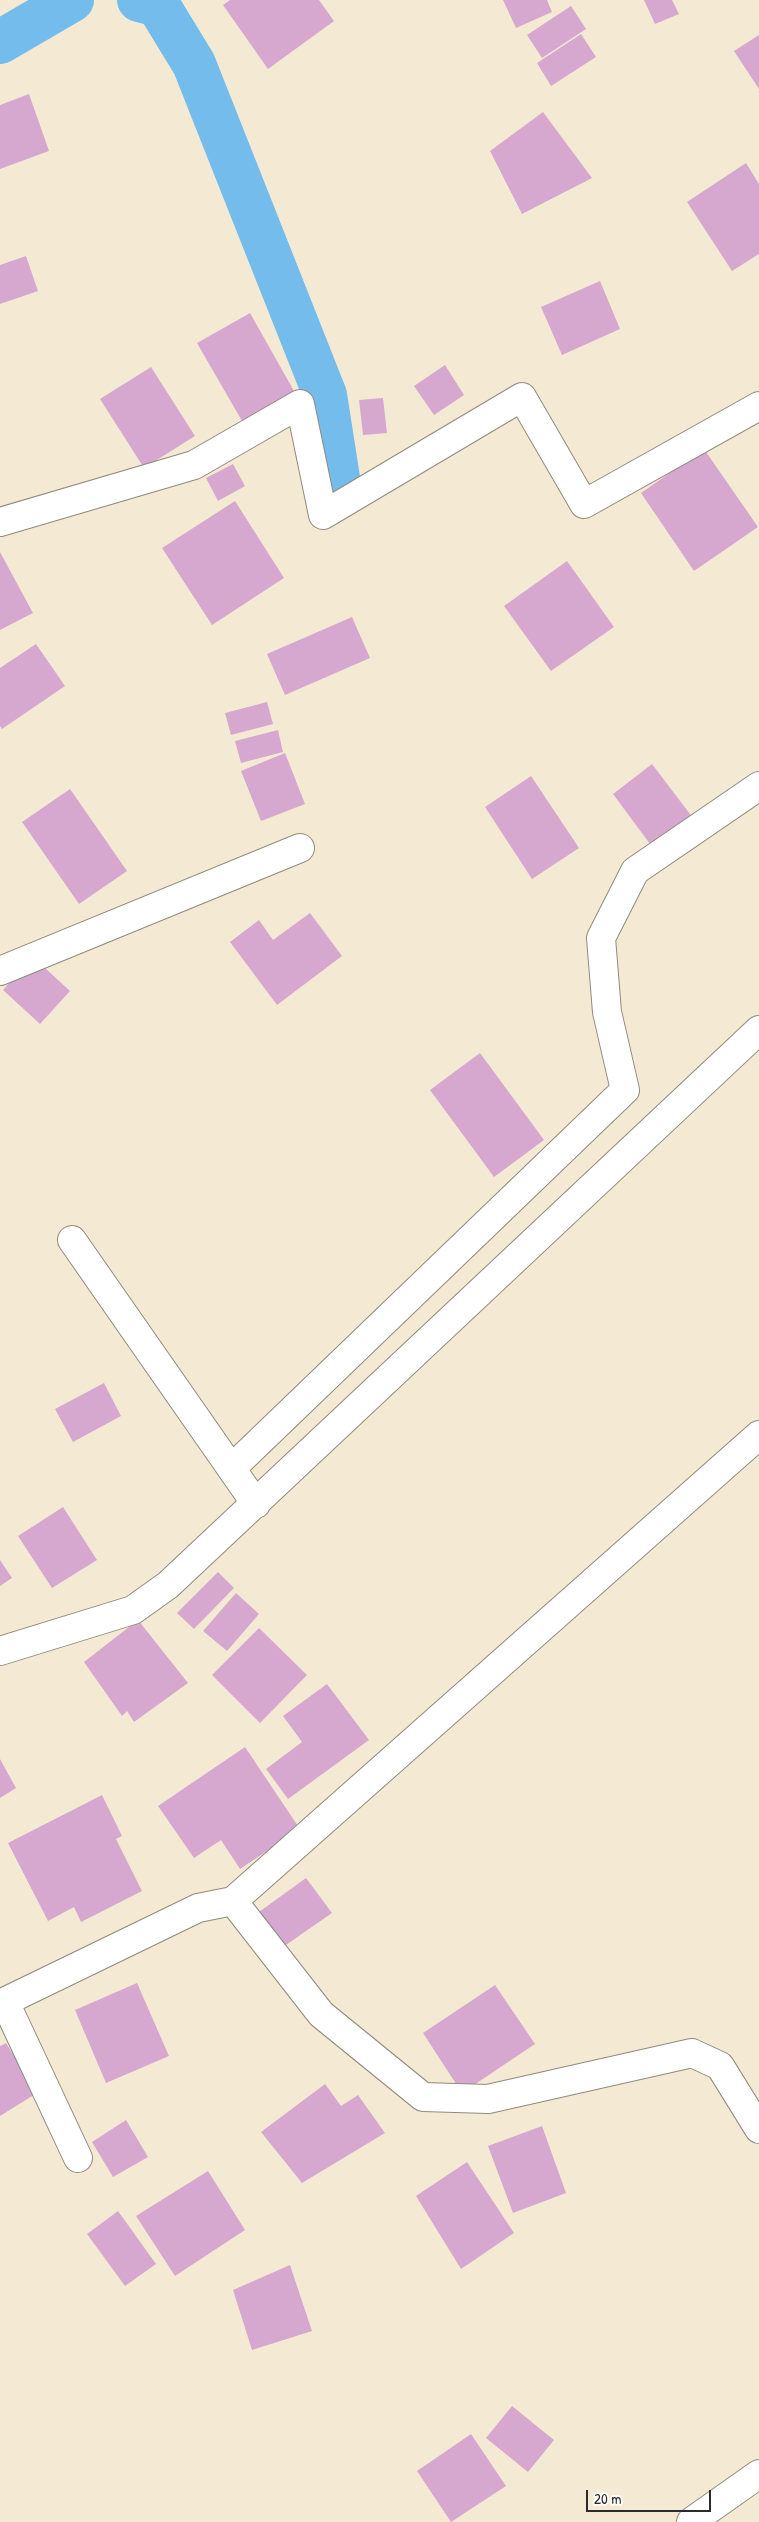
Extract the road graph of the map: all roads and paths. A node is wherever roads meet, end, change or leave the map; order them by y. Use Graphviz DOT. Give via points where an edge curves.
graph roads {
  1 [pos="759,406"];
  2 [pos="0,522"];
  3 [pos="759,786"];
  4 [pos="300,848"];
  5 [pos="0,971"];
  6 [pos="759,1030"];
  7 [pos="72,1240"];
  8 [pos="759,1435"];
  9 [pos="232,1468"];
  10 [pos="256,1504"];
  11 [pos="0,1651"];
  12 [pos="233,1901"];
  13 [pos="3,2003"];
  14 [pos="759,2129"];
  15 [pos="78,2158"];
  16 [pos="759,2474"];
  17 [pos="691,2522"];
  1 -- 2 [label="street" via="584,504 522,397 323,515 300,404 194,465"];
  3 -- 9 [label="street" via="635,871 602,938 607,1012 625,1090"];
  4 -- 5 [label="street"];
  6 -- 10 [label="street"];
  7 -- 9 [label="street"];
  8 -- 12 [label="street"];
  9 -- 10 [label="street"];
  10 -- 11 [label="street" via="168,1585 133,1610"];
  12 -- 13 [label="street" via="198,1908"];
  12 -- 14 [label="street" via="321,2014 423,2097 488,2098 692,2053 720,2066"];
  13 -- 15 [label="street"];
  16 -- 17 [label="street"];
}
